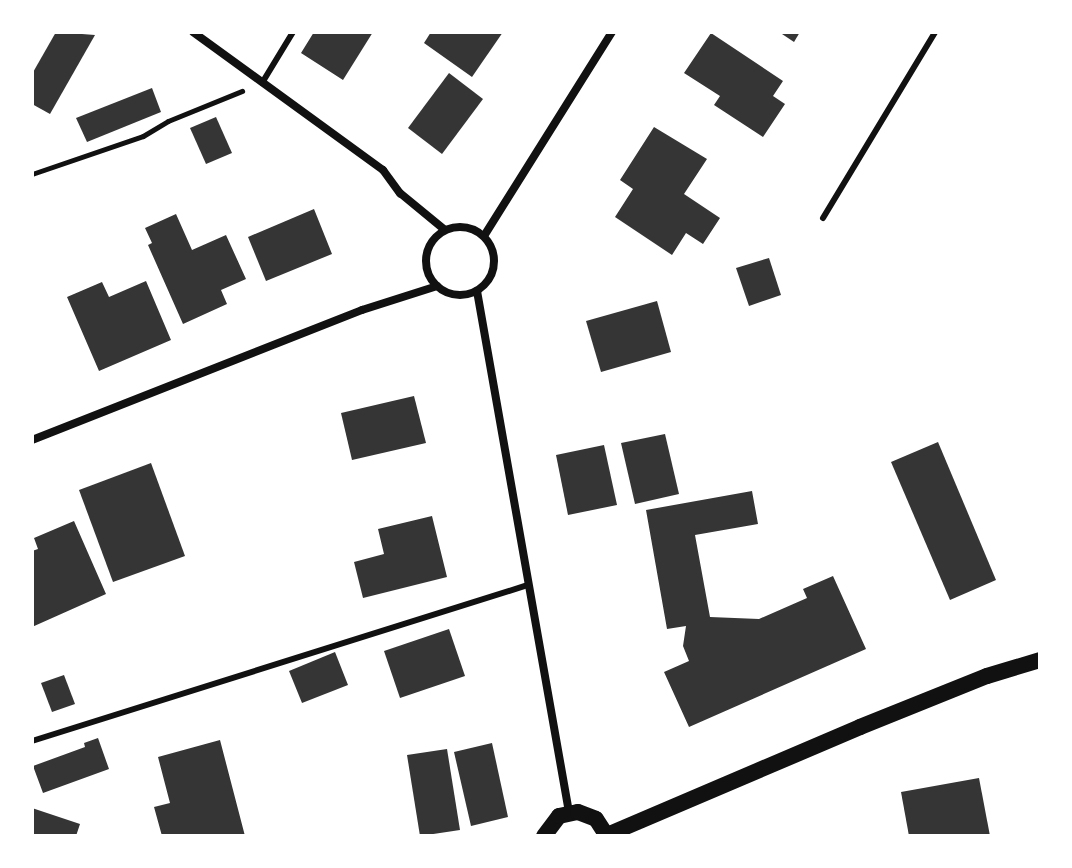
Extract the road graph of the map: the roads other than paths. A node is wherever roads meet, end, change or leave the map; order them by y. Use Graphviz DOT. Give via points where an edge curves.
graph roads {
  1 [pos="193,32"];
  2 [pos="293,32"];
  3 [pos="612,32"];
  4 [pos="935,32"];
  5 [pos="262,83"];
  6 [pos="823,218"];
  7 [pos="445,230"];
  8 [pos="484,236"];
  9 [pos="437,286"];
  10 [pos="477,291"];
  11 [pos="32,440"];
  12 [pos="528,585"];
  13 [pos="1040,660"];
  14 [pos="32,741"];
  15 [pos="569,812"];
  16 [pos="544,836"];
  17 [pos="607,836"];
  1 -- 5 [label="street"];
  2 -- 5 [label="lane"];
  3 -- 8 [label="street"];
  4 -- 6 [label="lane"];
  5 -- 7 [label="street" via="383,170 400,193"];
  7 -- 8 [label="street" via="465,226"];
  7 -- 9 [label="street" via="426,256"];
  8 -- 10 [label="street" via="494,265"];
  9 -- 10 [label="street" via="456,295"];
  9 -- 11 [label="street" via="362,310"];
  10 -- 12 [label="street"];
  12 -- 14 [label="lane"];
  12 -- 15 [label="street"];
  13 -- 17 [label="main road" via="860,727"];
  15 -- 16 [label="main road" via="551,823"];
  15 -- 17 [label="main road" via="596,819"];
}
